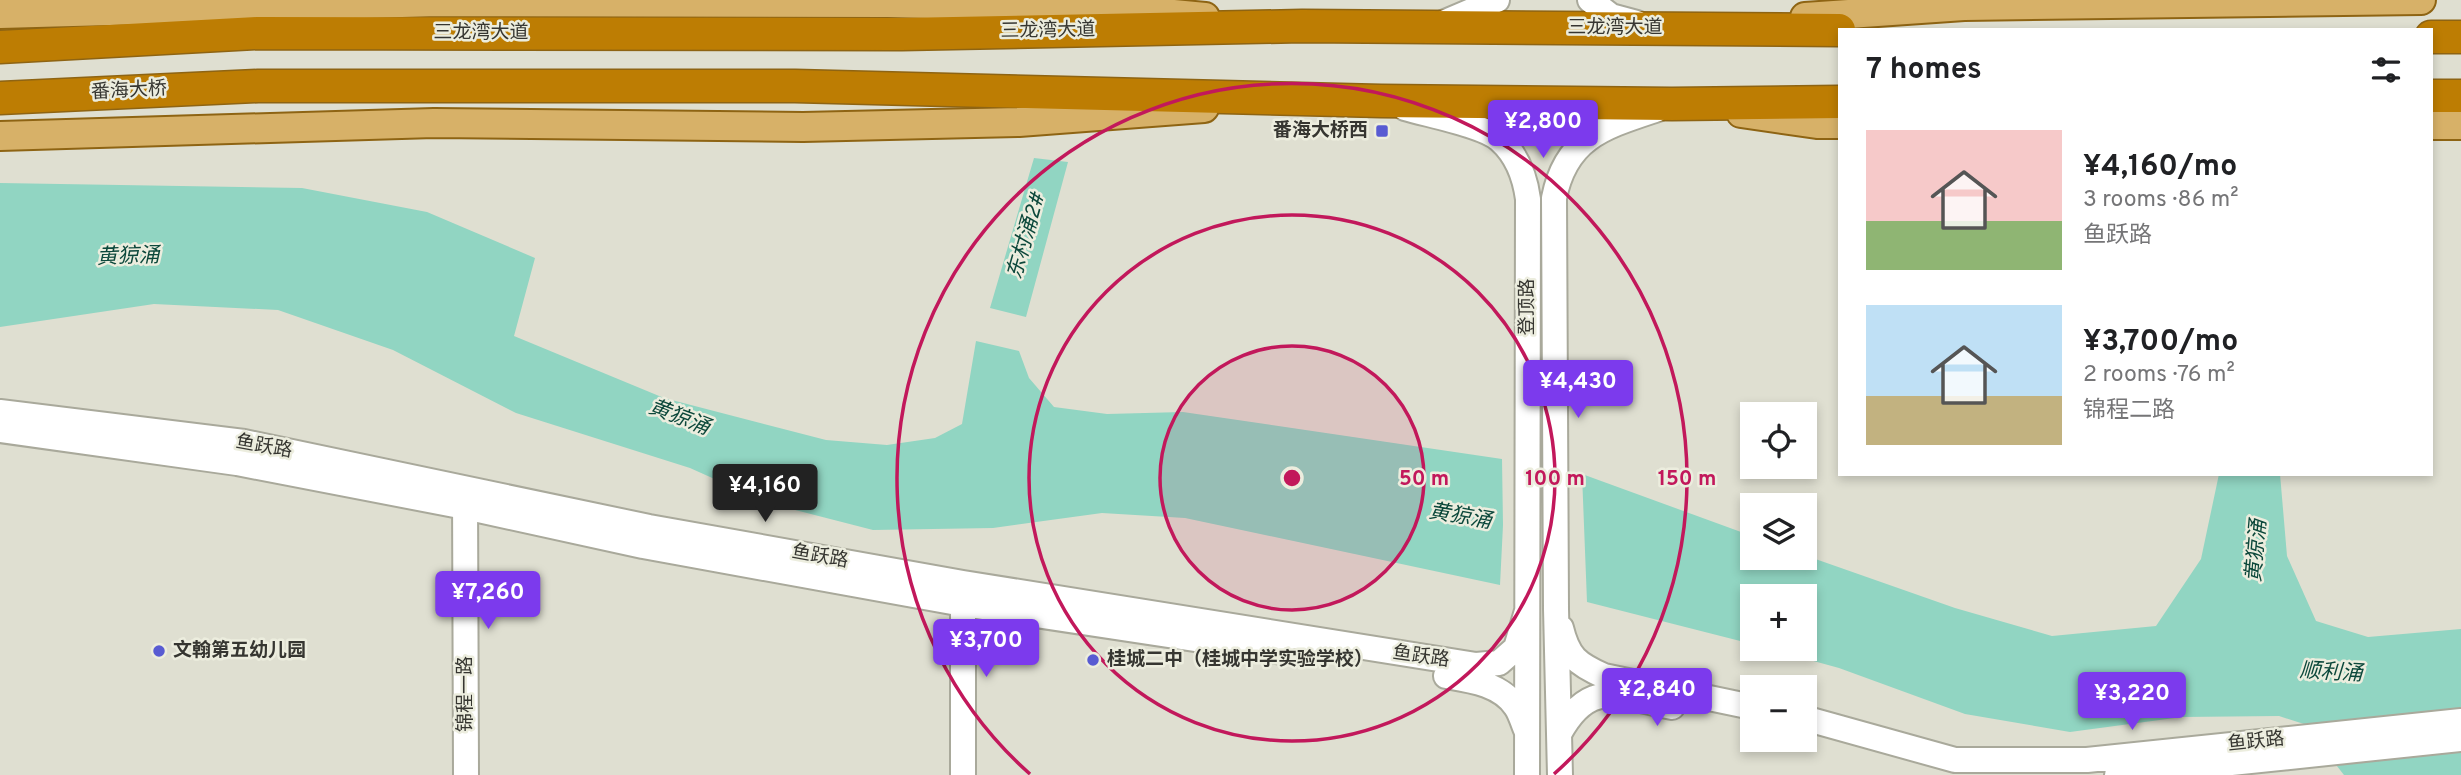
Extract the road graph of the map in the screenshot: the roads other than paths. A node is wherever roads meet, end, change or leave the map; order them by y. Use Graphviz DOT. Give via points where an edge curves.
graph roads {
  1 [pos="1497,0"];
  2 [pos="1590,0"];
  3 [pos="2421,0"];
  4 [pos="29,13"];
  5 [pos="0,14"];
  6 [pos="1302,26"];
  7 [pos="1434,27"];
  8 [pos="1658,28"];
  9 [pos="1838,30"];
  10 [pos="2433,37"];
  11 [pos="2461,37"];
  12 [pos="0,46"];
  13 [pos="2433,96"];
  14 [pos="2461,96"];
  15 [pos="0,98"];
  16 [pos="1330,100"];
  17 [pos="1381,101"];
  18 [pos="1838,102"];
  19 [pos="1672,104"];
  20 [pos="0,123"];
  21 [pos="1838,124"];
  22 [pos="2433,125"];
  23 [pos="2461,125"];
  24 [pos="34,135"];
  25 [pos="0,136"];
  26 [pos="1554,198"];
  27 [pos="1528,199"];
  28 [pos="0,412"];
  29 [pos="0,430"];
  30 [pos="465,497"];
  31 [pos="963,593"];
  32 [pos="1556,609"];
  33 [pos="1527,611"];
  34 [pos="1740,704"];
  35 [pos="2461,721"];
  36 [pos="1740,722"];
  37 [pos="1817,722"];
  38 [pos="1527,733"];
  39 [pos="1559,734"];
  40 [pos="1817,739"];
  41 [pos="2461,739"];
  42 [pos="466,775"];
  43 [pos="963,775"];
  44 [pos="1527,775"];
  45 [pos="1560,775"];
  46 [pos="1946,775"];
  47 [pos="2117,775"];
  1 -- 7 [label="street"];
  2 -- 8 [label="street" via="1611,16"];
  3 -- 8 [label="main road" via="1964,6"];
  4 -- 5 [label="main road"];
  4 -- 6 [label="main road" via="438,2 874,3 1122,9"];
  4 -- 12 [label="main road"];
  6 -- 7 [label="highway, 三龙湾大道"];
  6 -- 12 [label="highway, 三龙湾大道" via="902,34 257,33"];
  7 -- 8 [label="highway, 三龙湾大道"];
  8 -- 9 [label="highway, 三龙湾大道"];
  10 -- 11 [label="highway"];
  13 -- 14 [label="highway"];
  15 -- 16 [label="highway, 番海大桥" via="258,86 795,86"];
  16 -- 17 [label="highway"];
  16 -- 24 [label="main road" via="1019,122 803,128 433,123"];
  17 -- 19 [label="highway"];
  17 -- 27 [label="street, 登顶路" via="1499,139 1521,169"];
  18 -- 19 [label="highway"];
  19 -- 21 [label="main road"];
  19 -- 26 [label="street, 登顶路" via="1589,137 1568,158"];
  20 -- 24 [label="main road"];
  22 -- 23 [label="main road"];
  24 -- 25 [label="main road"];
  26 -- 27 [label="street" via="1545,182 1538,183"];
  26 -- 32 [label="street, 登顶路"];
  27 -- 33 [label="street, 登顶路"];
  28 -- 30 [label="street, 鱼跃路" via="244,442"];
  29 -- 30 [label="street, 鱼跃路"];
  30 -- 31 [label="street, 鱼跃路" via="643,546"];
  30 -- 42 [label="street, 锦程一路"];
  31 -- 33 [label="street, 鱼跃路" via="1476,665 1499,663 1516,648"];
  31 -- 38 [label="street, 鱼跃路" via="1477,681 1498,690 1515,705"];
  31 -- 43 [label="street"];
  32 -- 34 [label="street" via="1566,649 1581,665 1604,676"];
  32 -- 39 [label="street, 登顶路"];
  33 -- 38 [label="street, 登顶路"];
  35 -- 37 [label="street, 鱼跃路" via="2087,760 1955,760"];
  36 -- 39 [label="street" via="1605,694 1586,701 1569,715"];
  38 -- 44 [label="street, 登顶路"];
  39 -- 45 [label="street, 登顶路"];
  40 -- 46 [label="street"];
  41 -- 47 [label="street, 鱼跃路"];
}
